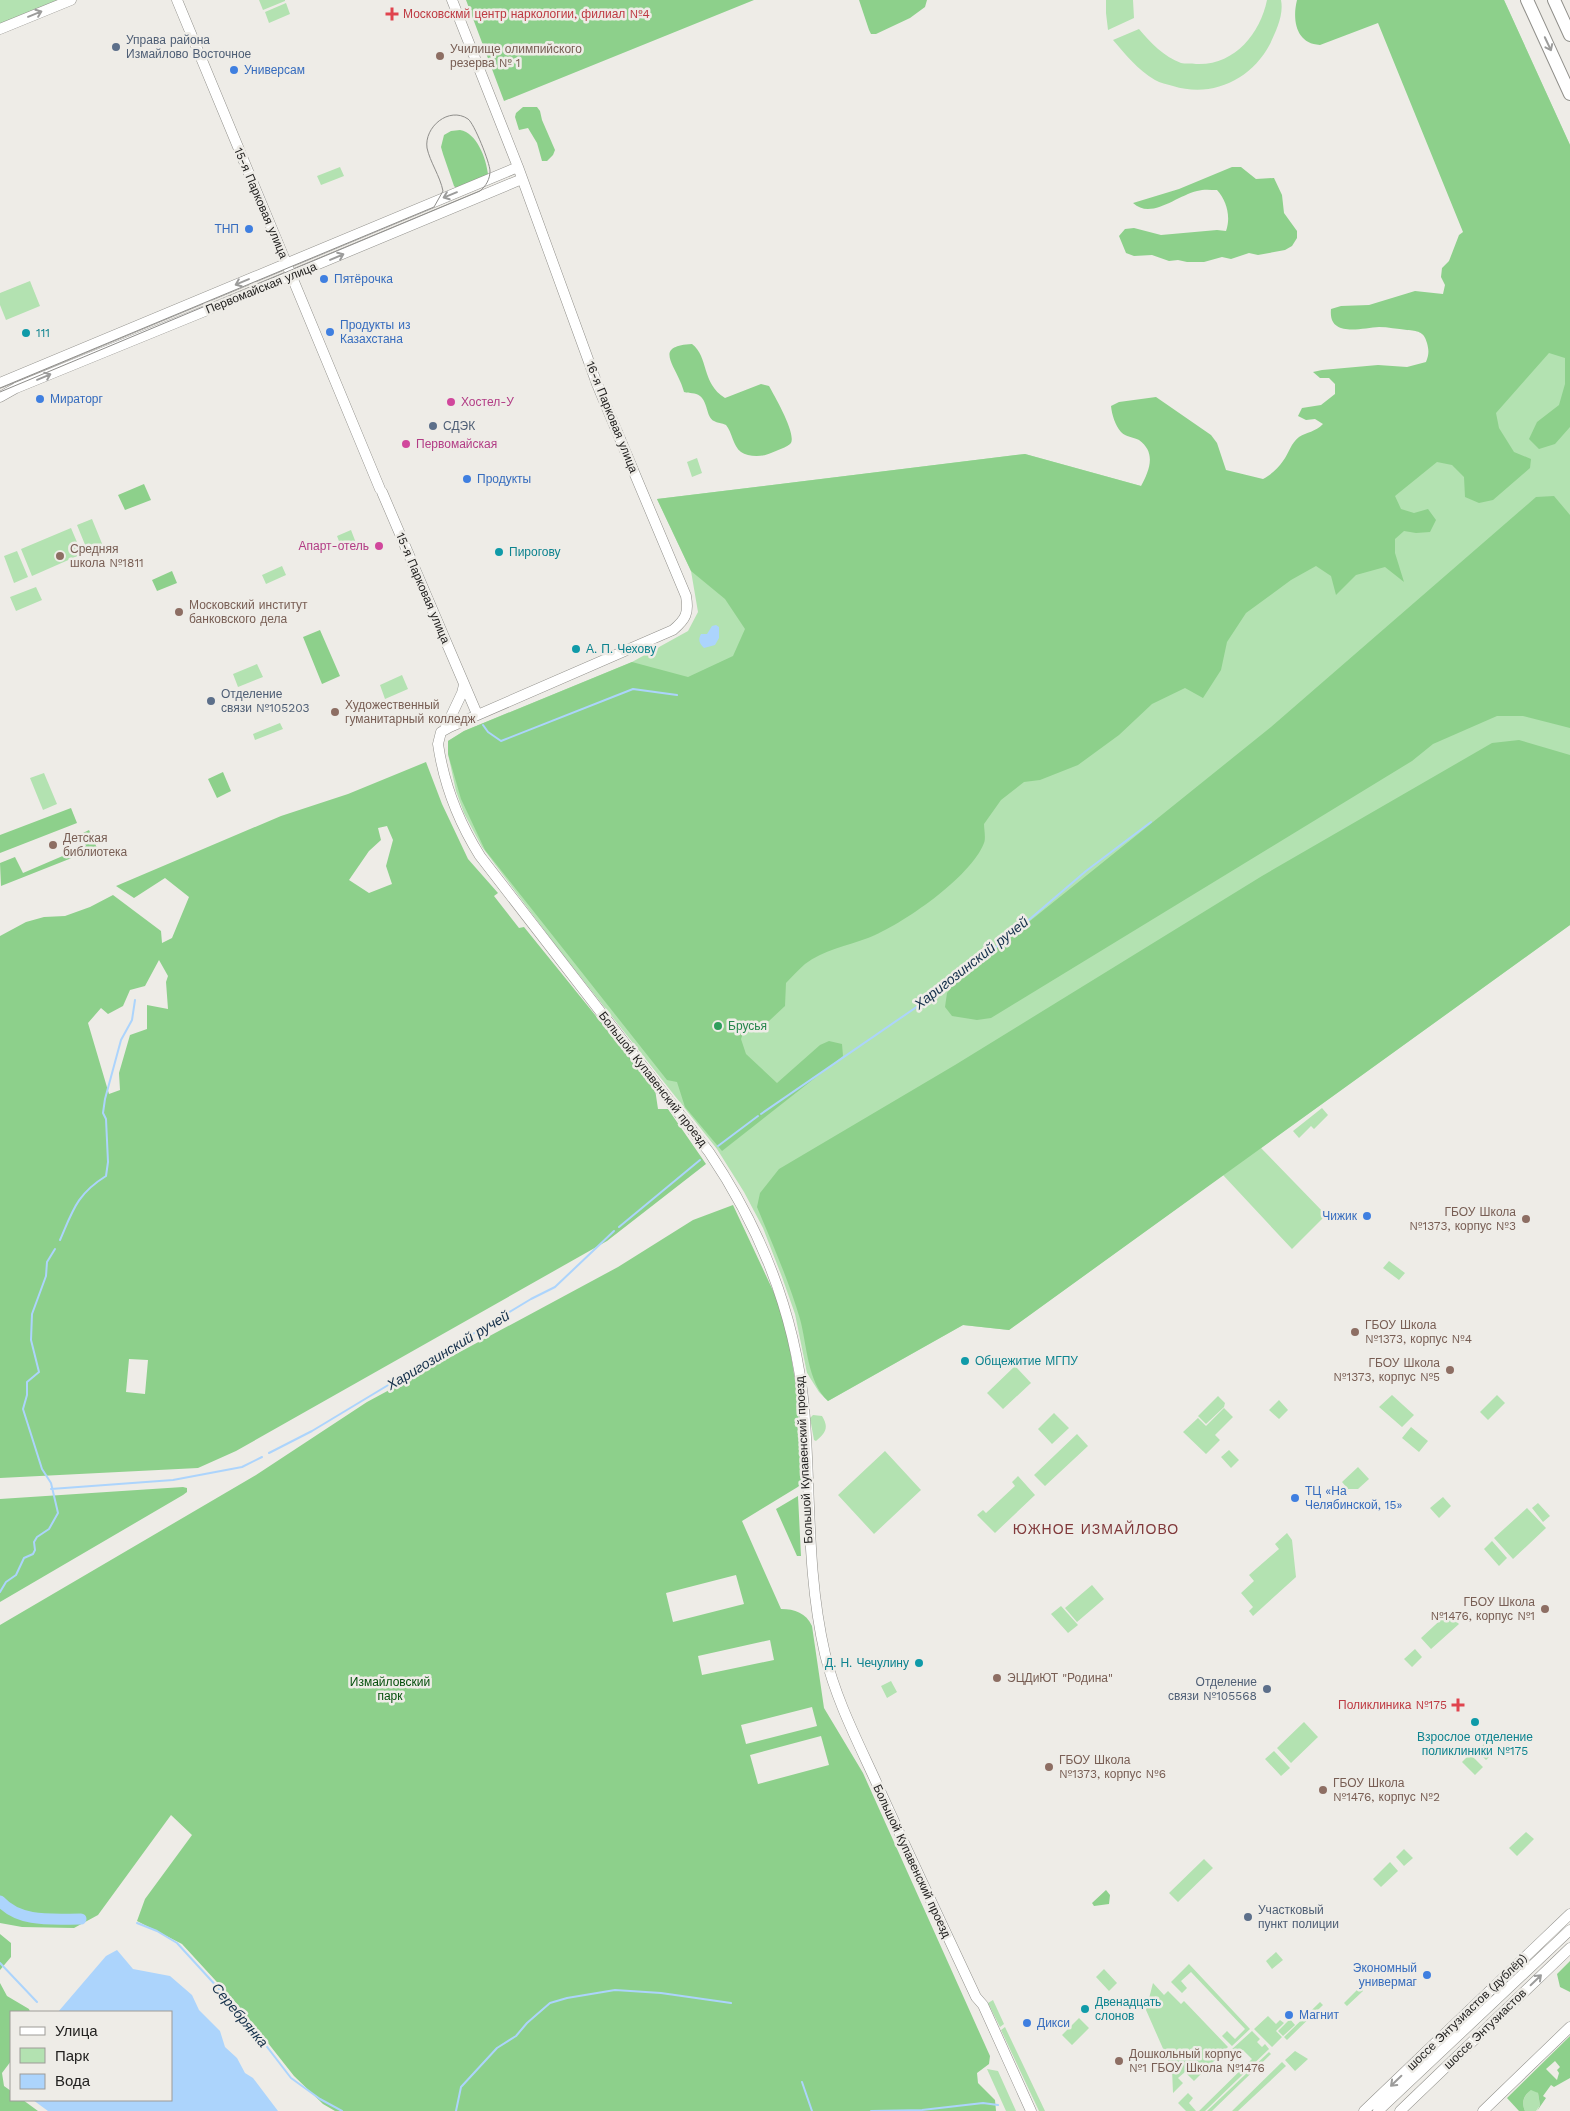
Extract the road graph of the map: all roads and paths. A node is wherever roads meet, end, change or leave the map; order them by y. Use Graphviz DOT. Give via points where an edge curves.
graph roads {
  1 [pos="71,0"];
  2 [pos="177,0"];
  3 [pos="452,0"];
  4 [pos="1528,0"];
  5 [pos="1554,0"];
  6 [pos="0,29"];
  7 [pos="1570,35"];
  8 [pos="1570,94"];
  9 [pos="518,167"];
  10 [pos="522,178"];
  11 [pos="287,263"];
  12 [pos="292,275"];
  13 [pos="0,384"];
  14 [pos="0,397"];
  15 [pos="464,684"];
  16 [pos="477,714"];
  17 [pos="444,729"];
  18 [pos="1570,1914"];
  19 [pos="1570,1930"];
  20 [pos="1570,1948"];
  21 [pos="976,1997"];
  22 [pos="1570,2027"];
  23 [pos="1024,2111"];
  24 [pos="1031,2111"];
  25 [pos="1364,2111"];
  26 [pos="1378,2111"];
  27 [pos="1400,2111"];
  28 [pos="1483,2111"];
  6 -- 1 [label="main road, one-way"];
  2 -- 11 [label="main road, 15-я Парковая улица"];
  3 -- 9 [label="main road, 16-я Парковая улица"];
  4 -- 8 [label="highway, one-way"];
  5 -- 7 [label="highway"];
  9 -- 10 [label="main road, 16-я Парковая улица"];
  9 -- 11 [label="main road, Первомайская улица, one-way"];
  12 -- 10 [label="main road, Первомайская улица, one-way"];
  10 -- 16 [label="main road, 16-я Парковая улица" via="597,384 686,596 688,610 685,620 673,630"];
  11 -- 12 [label="main road, 15-я Парковая улица"];
  11 -- 13 [label="main road, Первомайская улица, one-way"];
  14 -- 12 [label="main road, Первомайская улица, one-way"];
  12 -- 15 [label="main road, 15-я Парковая улица"];
  15 -- 16 [label="main road, 15-я Парковая улица"];
  15 -- 17 [label="main road"];
  16 -- 17 [label="main road"];
  17 -- 21 [label="main road, Большой Купавенский проезд" via="438,741 441,760 448,789 466,834 709,1152 760,1242 782,1299 798,1367 804,1415 812,1579 831,1676 886,1806"];
  18 -- 25 [label="main road, шоссе Энтузиастов (дублёр), one-way"];
  19 -- 26 [label="main road, шоссе Энтузиастов"];
  27 -- 20 [label="main road, шоссе Энтузиастов, one-way"];
  21 -- 23 [label="main road, Большой Купавенский проезд" via="977,2009"];
  21 -- 24 [label="main road, Большой Купавенский проезд" via="983,2005"];
  22 -- 28 [label="main road"];
}
